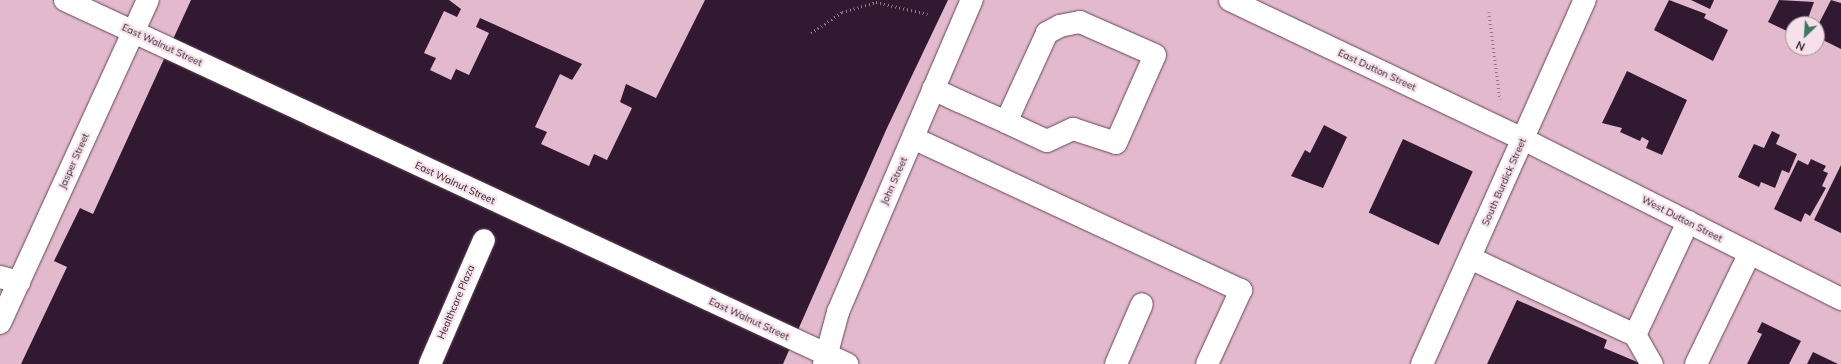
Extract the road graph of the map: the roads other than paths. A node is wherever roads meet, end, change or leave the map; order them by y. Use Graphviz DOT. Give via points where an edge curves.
graph roads {
  1 [pos="65,0"];
  2 [pos="148,0"];
  3 [pos="972,0"];
  4 [pos="1230,0"];
  5 [pos="1585,0"];
  6 [pos="132,32"];
  7 [pos="934,89"];
  8 [pos="1006,122"];
  9 [pos="913,138"];
  10 [pos="1523,139"];
  11 [pos="1688,222"];
  12 [pos="484,240"];
  13 [pos="1750,253"];
  14 [pos="1470,258"];
  15 [pos="10,279"];
  16 [pos="1841,299"];
  17 [pos="1142,304"];
  18 [pos="0,323"];
  19 [pos="1634,335"];
  20 [pos="833,361"];
  21 [pos="430,364"];
  22 [pos="1116,364"];
  23 [pos="1207,364"];
  24 [pos="1422,364"];
  25 [pos="1652,364"];
  26 [pos="1696,364"];
  1 -- 6 [label="street, East Walnut Street"];
  2 -- 6 [label="street, Jasper Street"];
  3 -- 7 [label="street, John Street"];
  4 -- 10 [label="street, East Dutton Street"];
  5 -- 10 [label="street, South Burdick Street"];
  6 -- 15 [label="street, Jasper Street"];
  6 -- 20 [label="street, East Walnut Street"];
  7 -- 8 [label="street"];
  7 -- 9 [label="street, John Street"];
  8 -- 8 [label="street" via="1047,141 1072,129 1116,143 1155,54 1080,22 1060,26 1047,33"];
  9 -- 20 [label="street, John Street" via="838,312"];
  9 -- 23 [label="street" via="1241,290"];
  10 -- 11 [label="street, West Dutton Street"];
  10 -- 14 [label="street, South Burdick Street"];
  11 -- 13 [label="street, West Dutton Street"];
  11 -- 19 [label="street"];
  12 -- 21 [label="street, Healthcare Plaza"];
  13 -- 16 [label="street, West Dutton Street"];
  13 -- 26 [label="street"];
  14 -- 19 [label="street"];
  14 -- 24 [label="street, South Burdick Street"];
  15 -- 18 [label="street, Jasper Street"];
  17 -- 22 [label="street"];
  19 -- 25 [label="street"];
}
